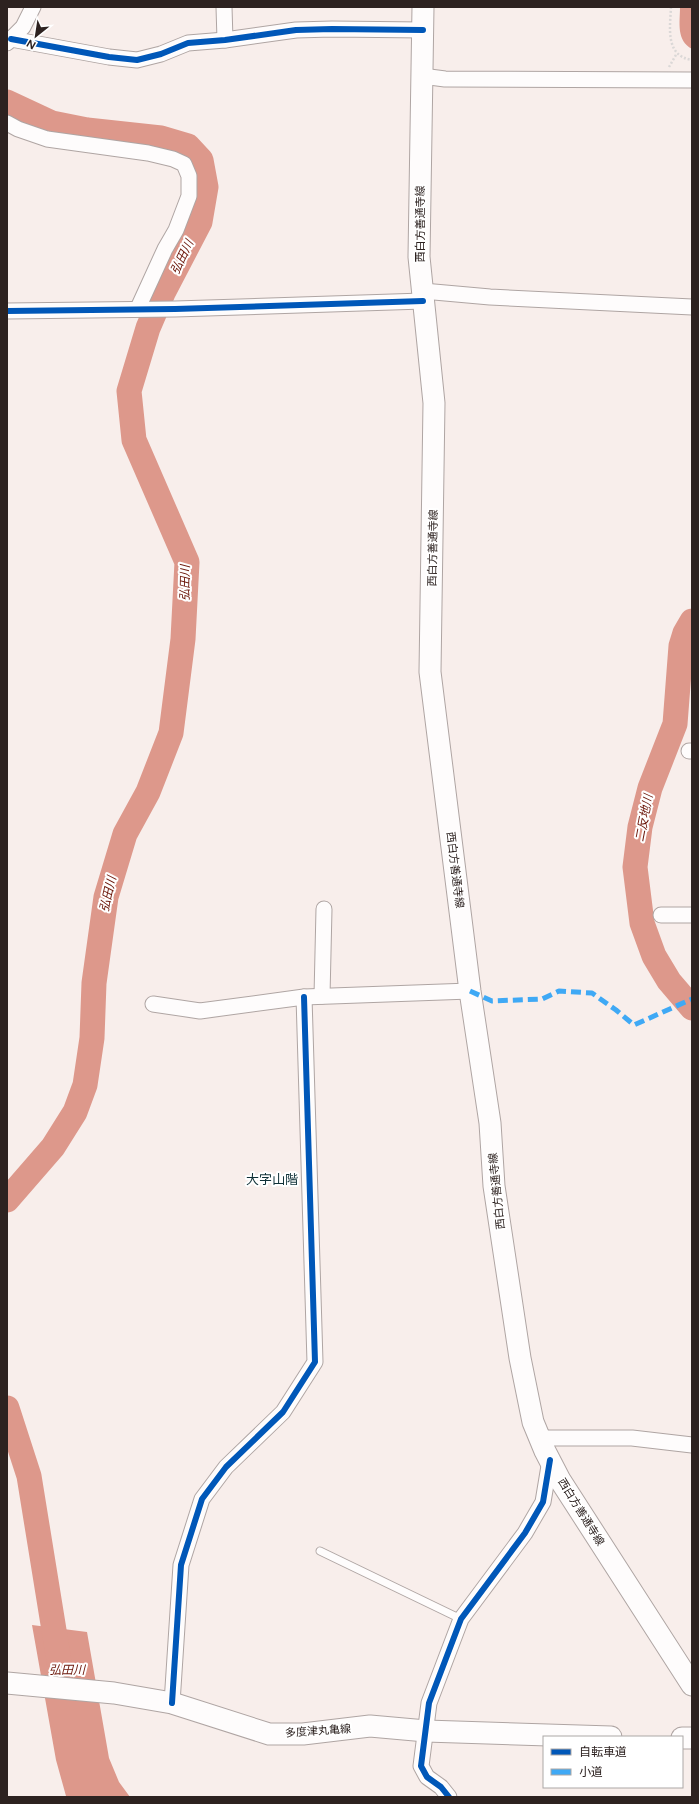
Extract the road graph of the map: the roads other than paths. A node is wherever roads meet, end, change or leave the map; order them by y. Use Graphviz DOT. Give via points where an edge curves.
graph roads {
  1 [pos="33,7"];
  2 [pos="224,7"];
  3 [pos="423,7"];
  4 [pos="422,30"];
  5 [pos="225,40"];
  6 [pos="9,41"];
  7 [pos="422,76"];
  8 [pos="692,80"];
  9 [pos="7,124"];
  10 [pos="423,296"];
  11 [pos="692,307"];
  12 [pos="139,308"];
  13 [pos="7,311"];
  14 [pos="324,909"];
  15 [pos="661,915"];
  16 [pos="692,915"];
  17 [pos="470,990"];
  18 [pos="322,996"];
  19 [pos="304,997"];
  20 [pos="153,1004"];
  21 [pos="540,1438"];
  22 [pos="692,1445"];
  23 [pos="550,1460"];
  24 [pos="320,1551"];
  25 [pos="461,1619"];
  26 [pos="7,1683"];
  27 [pos="692,1685"];
  28 [pos="172,1703"];
  29 [pos="426,1731"];
  30 [pos="579,1736"];
  31 [pos="449,1797"];
  1 -- 6 [label="street" via="23,27"];
  2 -- 5 [label="street"];
  3 -- 4 [label="main road, 西白方善通寺線"];
  4 -- 5 [label="street" via="296,30"];
  4 -- 7 [label="main road, 西白方善通寺線"];
  5 -- 6 [label="street" via="188,43 137,60"];
  7 -- 8 [label="street" via="445,79"];
  7 -- 10 [label="main road, 西白方善通寺線" via="419,257"];
  9 -- 12 [label="street" via="47,139 148,153 184,164 189,176 189,196"];
  10 -- 11 [label="street"];
  10 -- 12 [label="street" via="175,309"];
  10 -- 17 [label="main road, 西白方善通寺線" via="434,403 430,672"];
  12 -- 13 [label="street"];
  14 -- 18 [label="street"];
  15 -- 16 [label="street"];
  17 -- 18 [label="street"];
  17 -- 21 [label="main road, 西白方善通寺線" via="490,1123 494,1186 520,1358"];
  18 -- 19 [label="street"];
  19 -- 20 [label="street" via="200,1011"];
  19 -- 28 [label="street" via="315,1362 283,1412 226,1466 202,1499 181,1565"];
  21 -- 22 [label="street" via="632,1438"];
  21 -- 23 [label="main road, 西白方善通寺線"];
  23 -- 25 [label="street" via="543,1502 525,1533"];
  23 -- 27 [label="main road, 西白方善通寺線" via="560,1480"];
  24 -- 25 [label="lane"];
  25 -- 29 [label="street" via="429,1704"];
  26 -- 28 [label="main road, 多度津丸亀線" via="114,1693"];
  28 -- 29 [label="main road, 多度津丸亀線" via="268,1734 303,1734 370,1726"];
  29 -- 30 [label="main road, 多度津丸亀線"];
  29 -- 31 [label="street" via="421,1766 427,1777 441,1787"];
}
